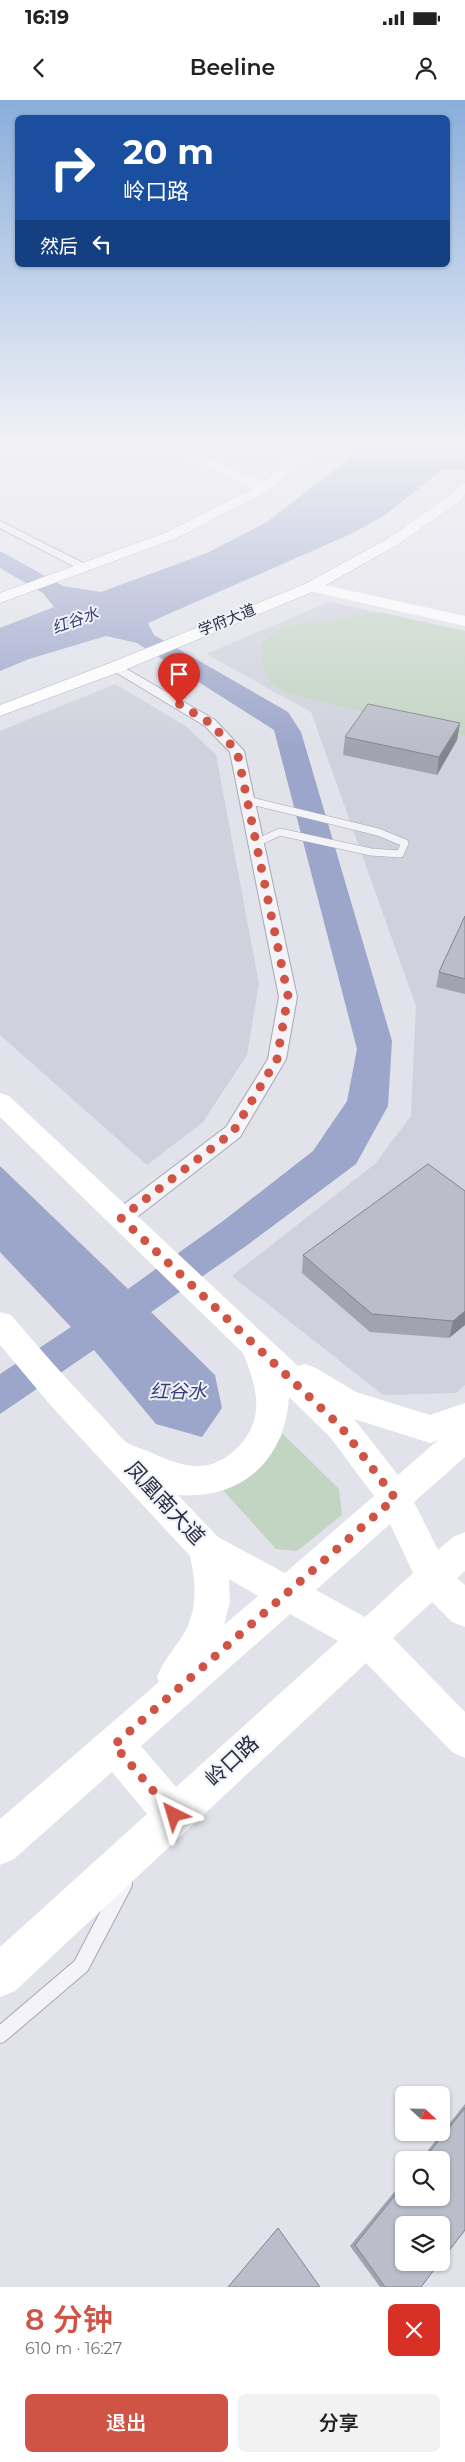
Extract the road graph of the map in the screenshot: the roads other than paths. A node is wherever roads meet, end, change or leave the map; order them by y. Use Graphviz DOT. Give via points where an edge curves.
graph roads {
  1 [pos="41,545"];
  2 [pos="145,545"];
  3 [pos="386,545"];
  4 [pos="85,568"];
  5 [pos="311,587"];
  6 [pos="0,598"];
  7 [pos="465,621"];
  8 [pos="116,667"];
  9 [pos="0,711"];
  10 [pos="252,802"];
  11 [pos="256,843"];
  12 [pos="0,1102"];
  13 [pos="121,1218"];
  14 [pos="0,1324"];
  15 [pos="257,1347"];
  16 [pos="465,1417"];
  17 [pos="465,1438"];
  18 [pos="118,1453"];
  19 [pos="395,1498"];
  20 [pos="206,1548"];
  21 [pos="465,1548"];
  22 [pos="433,1578"];
  23 [pos="288,1593"];
  24 [pos="465,1610"];
  25 [pos="366,1637"];
  26 [pos="125,1736"];
  27 [pos="465,1739"];
  28 [pos="174,1815"];
  29 [pos="146,1841"];
  30 [pos="0,1845"];
  31 [pos="0,1976"];
  32 [pos="0,2035"];
  1 -- 4 [label="street"];
  2 -- 4 [label="main road"];
  3 -- 5 [label="main road, 学府大道"];
  4 -- 6 [label="main road"];
  5 -- 7 [label="main road"];
  5 -- 8 [label="main road, 学府大道"];
  8 -- 9 [label="main road, 学府大道"];
  8 -- 10 [label="street" via="210,723 237,751"];
  10 -- 11 [label="street"];
  10 -- 11 [label="lane" via="363,828 405,843 400,854 371,852 280,832"];
  11 -- 13 [label="street" via="288,996 277,1059 233,1132"];
  12 -- 13 [label="main road"];
  13 -- 15 [label="main road"];
  14 -- 18 [label="main road, 凤凰南大道"];
  15 -- 16 [label="main road" via="347,1403 430,1429"];
  15 -- 18 [label="main road" via="273,1395 271,1422 262,1444 242,1467 212,1481 178,1480"];
  15 -- 19 [label="main road" via="341,1427"];
  17 -- 19 [label="main road"];
  18 -- 20 [label="main road, 凤凰南大道"];
  19 -- 22 [label="main road"];
  19 -- 23 [label="main road"];
  20 -- 23 [label="main road, 凤凰南大道"];
  20 -- 26 [label="main road" via="213,1576 213,1609 194,1653"];
  21 -- 22 [label="main road, 岭口路"];
  22 -- 24 [label="main road"];
  22 -- 25 [label="main road, 岭口路"];
  23 -- 25 [label="main road, 凤凰南大道"];
  23 -- 26 [label="main road"];
  25 -- 27 [label="main road, 凤凰南大道"];
  25 -- 28 [label="main road, 岭口路"];
  26 -- 28 [label="main road"];
  26 -- 30 [label="main road"];
  28 -- 29 [label="main road, 岭口路"];
  29 -- 31 [label="main road, 岭口路"];
  29 -- 32 [label="lane" via="81,1966"];
}
